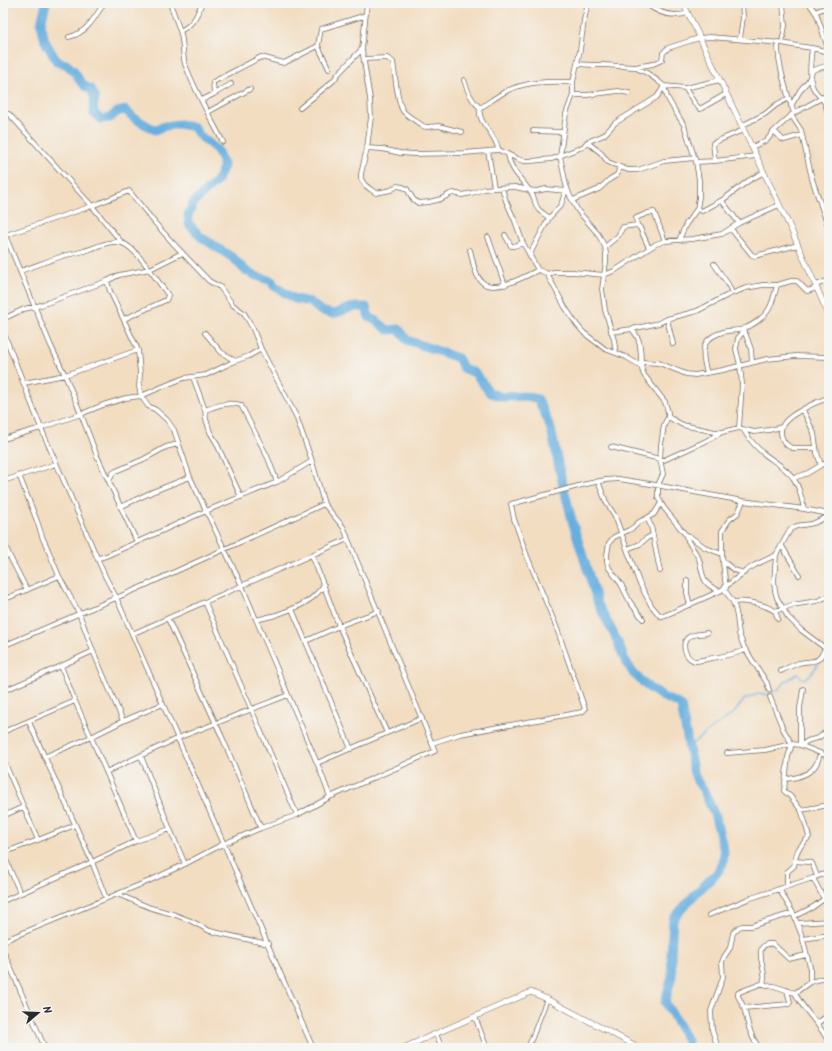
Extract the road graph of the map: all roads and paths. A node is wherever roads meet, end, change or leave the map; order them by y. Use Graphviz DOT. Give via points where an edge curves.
graph roads {
  1 [pos="104,3"];
  2 [pos="170,3"];
  3 [pos="202,3"];
  4 [pos="367,3"];
  5 [pos="588,3"];
  6 [pos="645,3"];
  7 [pos="683,3"];
  8 [pos="742,3"];
  9 [pos="783,3"];
  10 [pos="809,3"];
  11 [pos="829,6"];
  12 [pos="815,12"];
  13 [pos="688,13"];
  14 [pos="366,14"];
  15 [pos="180,31"];
  16 [pos="69,37"];
  17 [pos="700,38"];
  18 [pos="740,39"];
  19 [pos="780,43"];
  20 [pos="318,46"];
  21 [pos="812,48"];
  22 [pos="362,49"];
  23 [pos="829,52"];
  24 [pos="364,59"];
  25 [pos="577,64"];
  26 [pos="829,65"];
  27 [pos="634,67"];
  28 [pos="329,69"];
  29 [pos="810,77"];
  30 [pos="464,80"];
  31 [pos="720,80"];
  32 [pos="573,82"];
  33 [pos="231,84"];
  34 [pos="664,86"];
  35 [pos="685,88"];
  36 [pos="250,89"];
  37 [pos="629,93"];
  38 [pos="214,94"];
  39 [pos="726,94"];
  40 [pos="829,94"];
  41 [pos="573,95"];
  42 [pos="789,98"];
  43 [pos="821,98"];
  44 [pos="202,100"];
  45 [pos="791,106"];
  46 [pos="300,108"];
  47 [pos="480,108"];
  48 [pos="208,112"];
  49 [pos="792,114"];
  50 [pos="3,115"];
  51 [pos="829,121"];
  52 [pos="743,130"];
  53 [pos="533,131"];
  54 [pos="774,131"];
  55 [pos="462,132"];
  56 [pos="563,132"];
  57 [pos="802,135"];
  58 [pos="223,142"];
  59 [pos="587,142"];
  60 [pos="752,147"];
  61 [pos="367,148"];
  62 [pos="499,150"];
  63 [pos="488,151"];
  64 [pos="508,155"];
  65 [pos="560,156"];
  66 [pos="756,156"];
  67 [pos="695,160"];
  68 [pos="715,161"];
  69 [pos="620,167"];
  70 [pos="764,172"];
  71 [pos="566,185"];
  72 [pos="494,188"];
  73 [pos="502,188"];
  74 [pos="529,190"];
  75 [pos="566,191"];
  76 [pos="573,200"];
  77 [pos="722,201"];
  78 [pos="779,205"];
  79 [pos="92,206"];
  80 [pos="697,208"];
  81 [pos="549,218"];
  82 [pos="739,223"];
  83 [pos="637,224"];
  84 [pos="829,228"];
  85 [pos="731,229"];
  86 [pos="4,235"];
  87 [pos="505,235"];
  88 [pos="488,238"];
  89 [pos="679,240"];
  90 [pos="665,241"];
  91 [pos="122,243"];
  92 [pos="523,243"];
  93 [pos="798,245"];
  94 [pos="604,247"];
  95 [pos="649,248"];
  96 [pos="470,250"];
  97 [pos="182,253"];
  98 [pos="530,256"];
  99 [pos="714,264"];
  100 [pos="150,269"];
  101 [pos="538,270"];
  102 [pos="20,271"];
  103 [pos="548,274"];
  104 [pos="604,275"];
  105 [pos="829,280"];
  106 [pos="107,281"];
  107 [pos="505,285"];
  108 [pos="777,285"];
  109 [pos="816,286"];
  110 [pos="732,293"];
  111 [pos="35,307"];
  112 [pos="829,316"];
  113 [pos="3,319"];
  114 [pos="124,319"];
  115 [pos="667,319"];
  116 [pos="632,329"];
  117 [pos="744,330"];
  118 [pos="3,331"];
  119 [pos="611,332"];
  120 [pos="205,333"];
  121 [pos="673,344"];
  122 [pos="261,348"];
  123 [pos="138,350"];
  124 [pos="616,353"];
  125 [pos="829,357"];
  126 [pos="235,361"];
  127 [pos="752,362"];
  128 [pos="641,364"];
  129 [pos="740,365"];
  130 [pos="706,372"];
  131 [pos="65,375"];
  132 [pos="192,377"];
  133 [pos="24,383"];
  134 [pos="141,396"];
  135 [pos="829,398"];
  136 [pos="205,410"];
  137 [pos="803,410"];
  138 [pos="81,414"];
  139 [pos="668,417"];
  140 [pos="782,427"];
  141 [pos="41,428"];
  142 [pos="740,428"];
  143 [pos="722,432"];
  144 [pos="3,439"];
  145 [pos="178,444"];
  146 [pos="611,448"];
  147 [pos="816,448"];
  148 [pos="660,459"];
  149 [pos="312,462"];
  150 [pos="829,462"];
  151 [pos="56,464"];
  152 [pos="821,465"];
  153 [pos="19,475"];
  154 [pos="190,477"];
  155 [pos="794,478"];
  156 [pos="3,480"];
  157 [pos="108,481"];
  158 [pos="598,481"];
  159 [pos="277,482"];
  160 [pos="658,485"];
  161 [pos="241,497"];
  162 [pos="743,501"];
  163 [pos="661,503"];
  164 [pos="324,504"];
  165 [pos="829,504"];
  166 [pos="120,507"];
  167 [pos="804,509"];
  168 [pos="206,511"];
  169 [pos="828,514"];
  170 [pos="647,518"];
  171 [pos="622,533"];
  172 [pos="685,534"];
  173 [pos="652,535"];
  174 [pos="3,539"];
  175 [pos="348,539"];
  176 [pos="137,542"];
  177 [pos="782,546"];
  178 [pos="627,549"];
  179 [pos="224,550"];
  180 [pos="722,554"];
  181 [pos="9,555"];
  182 [pos="312,555"];
  183 [pos="776,555"];
  184 [pos="3,558"];
  185 [pos="99,558"];
  186 [pos="724,562"];
  187 [pos="660,571"];
  188 [pos="744,573"];
  189 [pos="799,575"];
  190 [pos="59,576"];
  191 [pos="687,580"];
  192 [pos="324,585"];
  193 [pos="242,586"];
  194 [pos="724,589"];
  195 [pos="27,590"];
  196 [pos="829,596"];
  197 [pos="116,597"];
  198 [pos="3,600"];
  199 [pos="205,602"];
  200 [pos="733,602"];
  201 [pos="690,604"];
  202 [pos="783,608"];
  203 [pos="292,609"];
  204 [pos="775,611"];
  205 [pos="379,612"];
  206 [pos="79,613"];
  207 [pos="168,618"];
  208 [pos="643,619"];
  209 [pos="778,619"];
  210 [pos="256,620"];
  211 [pos="339,626"];
  212 [pos="707,633"];
  213 [pos="132,634"];
  214 [pos="306,641"];
  215 [pos="3,646"];
  216 [pos="827,647"];
  217 [pos="93,650"];
  218 [pos="746,650"];
  219 [pos="61,666"];
  220 [pos="781,671"];
  221 [pos="803,689"];
  222 [pos="3,690"];
  223 [pos="769,690"];
  224 [pos="288,695"];
  225 [pos="770,697"];
  226 [pos="75,701"];
  227 [pos="163,704"];
  228 [pos="251,709"];
  229 [pos="422,718"];
  230 [pos="123,721"];
  231 [pos="29,722"];
  232 [pos="215,723"];
  233 [pos="829,730"];
  234 [pos="3,732"];
  235 [pos="387,733"];
  236 [pos="91,737"];
  237 [pos="178,738"];
  238 [pos="432,744"];
  239 [pos="792,744"];
  240 [pos="801,745"];
  241 [pos="351,749"];
  242 [pos="727,753"];
  243 [pos="820,753"];
  244 [pos="141,756"];
  245 [pos="44,757"];
  246 [pos="829,758"];
  247 [pos="3,759"];
  248 [pos="317,763"];
  249 [pos="106,772"];
  250 [pos="786,779"];
  251 [pos="330,797"];
  252 [pos="829,805"];
  253 [pos="23,807"];
  254 [pos="801,810"];
  255 [pos="297,815"];
  256 [pos="3,816"];
  257 [pos="76,825"];
  258 [pos="261,828"];
  259 [pos="170,829"];
  260 [pos="38,840"];
  261 [pos="136,841"];
  262 [pos="223,844"];
  263 [pos="3,853"];
  264 [pos="795,861"];
  265 [pos="92,862"];
  266 [pos="185,864"];
  267 [pos="829,872"];
  268 [pos="815,877"];
  269 [pos="787,886"];
  270 [pos="779,889"];
  271 [pos="20,893"];
  272 [pos="117,894"];
  273 [pos="106,898"];
  274 [pos="824,899"];
  275 [pos="3,901"];
  276 [pos="829,907"];
  277 [pos="709,915"];
  278 [pos="794,915"];
  279 [pos="829,921"];
  280 [pos="798,923"];
  281 [pos="829,935"];
  282 [pos="803,939"];
  283 [pos="3,941"];
  284 [pos="268,944"];
  285 [pos="3,950"];
  286 [pos="806,955"];
  287 [pos="829,977"];
  288 [pos="810,982"];
  289 [pos="763,983"];
  290 [pos="787,990"];
  291 [pos="795,993"];
  292 [pos="547,999"];
  293 [pos="744,1008"];
  294 [pos="828,1015"];
  295 [pos="474,1017"];
  296 [pos="818,1023"];
  297 [pos="436,1034"];
  298 [pos="829,1044"];
  299 [pos="45,1048"];
  300 [pos="313,1048"];
  301 [pos="403,1048"];
  302 [pos="442,1048"];
  303 [pos="487,1048"];
  304 [pos="528,1048"];
  305 [pos="640,1048"];
  306 [pos="718,1048"];
  307 [pos="759,1048"];
  308 [pos="824,1048"];
  1 -- 16 [label="street" via="87,28"];
  2 -- 15 [label="street"];
  3 -- 15 [label="street" via="190,26"];
  4 -- 14 [label="street"];
  5 -- 25 [label="street"];
  6 -- 13 [label="street" via="653,9 678,16"];
  7 -- 13 [label="street"];
  8 -- 18 [label="street"];
  9 -- 19 [label="street" via="785,26"];
  10 -- 12 [label="street"];
  11 -- 12 [label="street"];
  12 -- 23 [label="street"];
  13 -- 17 [label="street"];
  14 -- 20 [label="street" via="321,29"];
  14 -- 22 [label="street"];
  15 -- 44 [label="street" via="184,62"];
  17 -- 18 [label="street"];
  17 -- 27 [label="street" via="668,48 663,53 662,60 653,64"];
  17 -- 31 [label="street"];
  18 -- 19 [label="street"];
  19 -- 21 [label="street"];
  19 -- 42 [label="street" via="782,75"];
  20 -- 28 [label="street"];
  20 -- 38 [label="street" via="284,63 261,57 215,80"];
  21 -- 23 [label="street"];
  21 -- 29 [label="street"];
  22 -- 24 [label="street"];
  22 -- 46 [label="street" via="334,81"];
  24 -- 55 [label="street" via="387,58 393,62 397,90 404,112 423,126 439,126"];
  24 -- 61 [label="street" via="371,117"];
  25 -- 27 [label="street"];
  25 -- 32 [label="street"];
  26 -- 29 [label="street" via="814,69"];
  27 -- 34 [label="street"];
  29 -- 43 [label="street" via="814,89"];
  29 -- 45 [label="street"];
  30 -- 47 [label="street" via="474,104"];
  31 -- 35 [label="street"];
  31 -- 39 [label="street"];
  32 -- 41 [label="street"];
  32 -- 47 [label="street" via="528,84 503,93"];
  33 -- 38 [label="street"];
  34 -- 35 [label="street"];
  34 -- 59 [label="street" via="657,97 615,123 604,135"];
  34 -- 67 [label="street" via="667,97 684,125"];
  35 -- 39 [label="street" via="700,109"];
  36 -- 48 [label="street"];
  37 -- 41 [label="street" via="618,91"];
  38 -- 44 [label="street"];
  39 -- 52 [label="street"];
  40 -- 43 [label="street"];
  41 -- 56 [label="street"];
  42 -- 45 [label="street"];
  42 -- 52 [label="street" via="745,124"];
  43 -- 49 [label="street"];
  43 -- 51 [label="street"];
  44 -- 48 [label="street"];
  45 -- 49 [label="street"];
  47 -- 62 [label="street" via="480,117"];
  48 -- 58 [label="street"];
  49 -- 54 [label="street"];
  49 -- 57 [label="street"];
  50 -- 79 [label="street" via="9,114"];
  52 -- 60 [label="street"];
  52 -- 68 [label="street" via="712,143"];
  53 -- 56 [label="street"];
  54 -- 57 [label="street" via="784,140"];
  54 -- 60 [label="street" via="767,140"];
  56 -- 65 [label="street"];
  57 -- 84 [label="street" via="812,179"];
  59 -- 65 [label="street" via="584,146"];
  59 -- 69 [label="street" via="608,162"];
  60 -- 66 [label="street"];
  61 -- 63 [label="street" via="414,154"];
  61 -- 72 [label="street" via="361,179 376,193 400,186 407,189 418,203 423,203 453,193 462,195"];
  62 -- 63 [label="street"];
  62 -- 64 [label="street"];
  63 -- 72 [label="street"];
  64 -- 65 [label="street" via="531,161"];
  64 -- 74 [label="street" via="514,172"];
  65 -- 71 [label="street"];
  66 -- 68 [label="street"];
  66 -- 70 [label="street"];
  67 -- 68 [label="street"];
  67 -- 69 [label="street" via="664,161 634,171"];
  67 -- 80 [label="street" via="699,180"];
  69 -- 76 [label="street" via="617,175 599,189"];
  70 -- 77 [label="street"];
  70 -- 78 [label="street"];
  71 -- 75 [label="street"];
  71 -- 76 [label="street"];
  72 -- 73 [label="street"];
  73 -- 74 [label="street"];
  73 -- 92 [label="street"];
  74 -- 75 [label="street"];
  74 -- 81 [label="street" via="538,209"];
  75 -- 81 [label="street" via="561,205"];
  76 -- 94 [label="street" via="578,211 598,234"];
  77 -- 80 [label="street" via="702,211"];
  77 -- 82 [label="street"];
  78 -- 82 [label="street"];
  78 -- 93 [label="street"];
  79 -- 86 [label="street"];
  79 -- 91 [label="street"];
  79 -- 97 [label="street" via="129,191"];
  80 -- 89 [label="street"];
  81 -- 98 [label="street"];
  82 -- 85 [label="street"];
  83 -- 90 [label="street" via="635,218 654,212"];
  83 -- 94 [label="street" via="623,227 618,236"];
  83 -- 95 [label="street"];
  85 -- 89 [label="street" via="722,234"];
  85 -- 93 [label="street" via="755,256"];
  86 -- 102 [label="street"];
  87 -- 92 [label="street" via="512,246"];
  88 -- 107 [label="street"];
  89 -- 90 [label="street"];
  90 -- 95 [label="street"];
  91 -- 100 [label="street"];
  91 -- 102 [label="street" via="106,243"];
  92 -- 98 [label="street"];
  93 -- 109 [label="street"];
  94 -- 104 [label="street"];
  95 -- 104 [label="street"];
  96 -- 107 [label="street" via="481,282 488,286"];
  97 -- 100 [label="street"];
  97 -- 122 [label="street" via="244,313"];
  98 -- 101 [label="street"];
  99 -- 110 [label="street"];
  100 -- 106 [label="street"];
  100 -- 114 [label="street" via="167,298"];
  101 -- 103 [label="street"];
  101 -- 107 [label="street"];
  102 -- 111 [label="street"];
  103 -- 104 [label="street" via="584,272"];
  103 -- 124 [label="street" via="577,325 605,350"];
  104 -- 119 [label="street" via="602,289"];
  105 -- 109 [label="street"];
  106 -- 111 [label="street"];
  106 -- 114 [label="street"];
  108 -- 109 [label="street" via="797,281 807,291"];
  108 -- 110 [label="street" via="746,288"];
  108 -- 117 [label="street" via="768,311"];
  109 -- 112 [label="street"];
  110 -- 115 [label="street" via="701,310"];
  111 -- 113 [label="street"];
  111 -- 131 [label="street"];
  114 -- 123 [label="street"];
  115 -- 116 [label="street"];
  115 -- 121 [label="street"];
  116 -- 119 [label="street"];
  116 -- 128 [label="street" via="640,345"];
  117 -- 127 [label="street" via="751,349"];
  117 -- 129 [label="street" via="738,338 736,350"];
  117 -- 130 [label="street" via="727,331 707,341 702,356"];
  118 -- 133 [label="street"];
  119 -- 124 [label="street"];
  120 -- 126 [label="street" via="221,352"];
  122 -- 126 [label="street"];
  122 -- 149 [label="street" via="293,410"];
  123 -- 131 [label="street"];
  123 -- 134 [label="street"];
  124 -- 128 [label="street"];
  125 -- 127 [label="street" via="796,356"];
  126 -- 132 [label="street" via="206,375"];
  127 -- 129 [label="street"];
  128 -- 130 [label="street" via="658,364 691,375"];
  128 -- 139 [label="street" via="644,375 665,402"];
  129 -- 130 [label="street"];
  129 -- 142 [label="street"];
  131 -- 133 [label="street"];
  131 -- 138 [label="street"];
  132 -- 134 [label="street"];
  132 -- 136 [label="street"];
  133 -- 141 [label="street"];
  134 -- 138 [label="street" via="109,403"];
  134 -- 145 [label="street" via="148,406 167,420 174,430"];
  135 -- 137 [label="street"];
  136 -- 159 [label="street" via="224,404 241,404"];
  136 -- 161 [label="street" via="210,432"];
  137 -- 140 [label="street" via="784,422"];
  137 -- 147 [label="street" via="814,433"];
  138 -- 141 [label="street"];
  138 -- 157 [label="street"];
  139 -- 143 [label="street" via="707,431"];
  139 -- 148 [label="street" via="662,432"];
  140 -- 142 [label="street" via="754,432"];
  140 -- 147 [label="street" via="783,441 788,447"];
  141 -- 144 [label="street"];
  141 -- 151 [label="street"];
  142 -- 143 [label="street"];
  142 -- 155 [label="street" via="760,450"];
  143 -- 148 [label="street" via="667,460"];
  145 -- 154 [label="street"];
  145 -- 157 [label="street" via="116,471"];
  146 -- 148 [label="street"];
  147 -- 152 [label="street"];
  148 -- 160 [label="street" via="663,474"];
  149 -- 159 [label="street"];
  149 -- 164 [label="street"];
  150 -- 152 [label="street"];
  151 -- 153 [label="street"];
  151 -- 185 [label="street"];
  152 -- 155 [label="street"];
  153 -- 156 [label="street"];
  153 -- 190 [label="street"];
  154 -- 166 [label="street"];
  154 -- 168 [label="street"];
  155 -- 167 [label="street"];
  157 -- 166 [label="street"];
  158 -- 160 [label="street" via="619,479"];
  158 -- 171 [label="street"];
  158 -- 238 [label="street" via="511,504 527,556 556,626 585,709 582,712 460,734"];
  159 -- 161 [label="street"];
  160 -- 162 [label="street"];
  160 -- 163 [label="street"];
  161 -- 168 [label="street"];
  162 -- 167 [label="street"];
  162 -- 180 [label="street" via="738,513 726,523 722,531"];
  163 -- 170 [label="street" via="654,514"];
  163 -- 172 [label="street"];
  164 -- 175 [label="street" via="344,528"];
  164 -- 179 [label="street"];
  165 -- 169 [label="street"];
  166 -- 176 [label="street"];
  167 -- 169 [label="street"];
  168 -- 176 [label="street"];
  168 -- 179 [label="street"];
  169 -- 177 [label="street" via="814,523 793,526"];
  170 -- 171 [label="street"];
  170 -- 173 [label="street"];
  171 -- 178 [label="street"];
  171 -- 208 [label="street" via="609,543 607,562"];
  172 -- 180 [label="street" via="706,548"];
  172 -- 194 [label="street" via="698,557 707,584 710,587"];
  173 -- 178 [label="street"];
  173 -- 187 [label="street"];
  174 -- 181 [label="street"];
  175 -- 182 [label="street"];
  175 -- 205 [label="street"];
  176 -- 185 [label="street"];
  177 -- 183 [label="street"];
  177 -- 189 [label="street"];
  178 -- 201 [label="street" via="635,574 659,615 663,616"];
  179 -- 193 [label="street"];
  179 -- 197 [label="street"];
  180 -- 186 [label="street"];
  181 -- 184 [label="street"];
  181 -- 195 [label="street"];
  182 -- 192 [label="street"];
  182 -- 193 [label="street"];
  183 -- 188 [label="street"];
  183 -- 202 [label="street" via="774,582"];
  185 -- 197 [label="street"];
  186 -- 188 [label="street" via="734,570"];
  186 -- 194 [label="street"];
  188 -- 194 [label="street"];
  190 -- 195 [label="street"];
  190 -- 206 [label="street"];
  191 -- 201 [label="street"];
  192 -- 203 [label="street" via="316,595"];
  192 -- 211 [label="street"];
  193 -- 199 [label="street"];
  193 -- 210 [label="street"];
  194 -- 200 [label="street"];
  194 -- 201 [label="street"];
  195 -- 198 [label="street"];
  196 -- 202 [label="street"];
  197 -- 206 [label="street"];
  197 -- 213 [label="street"];
  199 -- 207 [label="street"];
  199 -- 228 [label="street"];
  200 -- 204 [label="street" via="747,602"];
  200 -- 218 [label="street" via="739,634"];
  202 -- 204 [label="street"];
  202 -- 216 [label="street" via="801,630"];
  203 -- 210 [label="street"];
  203 -- 214 [label="street"];
  204 -- 209 [label="street"];
  205 -- 211 [label="street"];
  205 -- 229 [label="street"];
  206 -- 215 [label="street"];
  206 -- 217 [label="street"];
  207 -- 213 [label="street"];
  207 -- 232 [label="street"];
  210 -- 224 [label="street"];
  211 -- 214 [label="street"];
  211 -- 235 [label="street"];
  212 -- 218 [label="street" via="687,638 684,648 689,658 695,661"];
  213 -- 227 [label="street"];
  214 -- 241 [label="street"];
  216 -- 220 [label="street" via="817,660"];
  217 -- 219 [label="street"];
  217 -- 230 [label="street"];
  218 -- 223 [label="street"];
  219 -- 222 [label="street"];
  219 -- 226 [label="street"];
  221 -- 240 [label="street" via="800,708"];
  224 -- 228 [label="street"];
  224 -- 248 [label="street"];
  225 -- 239 [label="street"];
  226 -- 231 [label="street"];
  226 -- 236 [label="street"];
  227 -- 230 [label="street"];
  227 -- 237 [label="street"];
  228 -- 232 [label="street"];
  228 -- 255 [label="street"];
  229 -- 235 [label="street"];
  229 -- 238 [label="street"];
  230 -- 236 [label="street"];
  231 -- 234 [label="street"];
  231 -- 245 [label="street"];
  232 -- 237 [label="street"];
  232 -- 258 [label="street"];
  233 -- 240 [label="street"];
  235 -- 241 [label="street"];
  236 -- 245 [label="street"];
  236 -- 249 [label="street"];
  237 -- 244 [label="street"];
  237 -- 262 [label="street"];
  238 -- 251 [label="street" via="436,751"];
  239 -- 240 [label="street"];
  239 -- 242 [label="street" via="764,750"];
  239 -- 250 [label="street"];
  240 -- 243 [label="street"];
  241 -- 248 [label="street"];
  243 -- 246 [label="street"];
  243 -- 250 [label="street" via="813,768 800,777"];
  244 -- 249 [label="street"];
  244 -- 259 [label="street"];
  245 -- 257 [label="street"];
  247 -- 253 [label="street"];
  248 -- 251 [label="street"];
  249 -- 261 [label="street"];
  250 -- 254 [label="street" via="784,791"];
  251 -- 255 [label="street"];
  252 -- 254 [label="street"];
  253 -- 256 [label="street"];
  253 -- 260 [label="street"];
  254 -- 264 [label="street" via="809,837 798,849"];
  255 -- 258 [label="street"];
  257 -- 260 [label="street"];
  257 -- 265 [label="street"];
  258 -- 262 [label="street"];
  259 -- 261 [label="street"];
  259 -- 266 [label="street"];
  260 -- 263 [label="street"];
  261 -- 265 [label="street"];
  262 -- 266 [label="street"];
  262 -- 284 [label="street"];
  263 -- 271 [label="street"];
  264 -- 268 [label="street" via="812,863"];
  264 -- 269 [label="street" via="794,866 787,872"];
  265 -- 271 [label="street"];
  265 -- 273 [label="street"];
  266 -- 272 [label="street"];
  267 -- 268 [label="street"];
  268 -- 269 [label="street"];
  268 -- 274 [label="street"];
  269 -- 270 [label="street"];
  270 -- 277 [label="street"];
  270 -- 278 [label="street"];
  271 -- 275 [label="street"];
  272 -- 273 [label="street"];
  272 -- 284 [label="street" via="191,921 210,931"];
  273 -- 283 [label="street"];
  274 -- 276 [label="street"];
  274 -- 278 [label="street"];
  278 -- 280 [label="street"];
  278 -- 306 [label="street" via="742,926 733,933 730,948 722,962 723,977 711,1011 712,1030"];
  279 -- 280 [label="street"];
  280 -- 282 [label="street"];
  281 -- 282 [label="street"];
  282 -- 286 [label="street"];
  284 -- 300 [label="street"];
  285 -- 299 [label="street"];
  286 -- 288 [label="street" via="810,967"];
  286 -- 289 [label="street" via="788,959 773,944 765,945 760,950"];
  287 -- 288 [label="street"];
  288 -- 291 [label="street"];
  289 -- 290 [label="street"];
  289 -- 293 [label="street" via="738,994"];
  290 -- 291 [label="street"];
  290 -- 293 [label="street" via="789,1004"];
  291 -- 296 [label="street" via="807,1012"];
  292 -- 295 [label="street" via="531,992"];
  292 -- 304 [label="street"];
  292 -- 305 [label="street"];
  293 -- 307 [label="street" via="749,1028"];
  294 -- 296 [label="street"];
  295 -- 297 [label="street"];
  295 -- 303 [label="street"];
  296 -- 298 [label="street"];
  297 -- 301 [label="street"];
  297 -- 302 [label="street"];
  298 -- 308 [label="street"];
}
